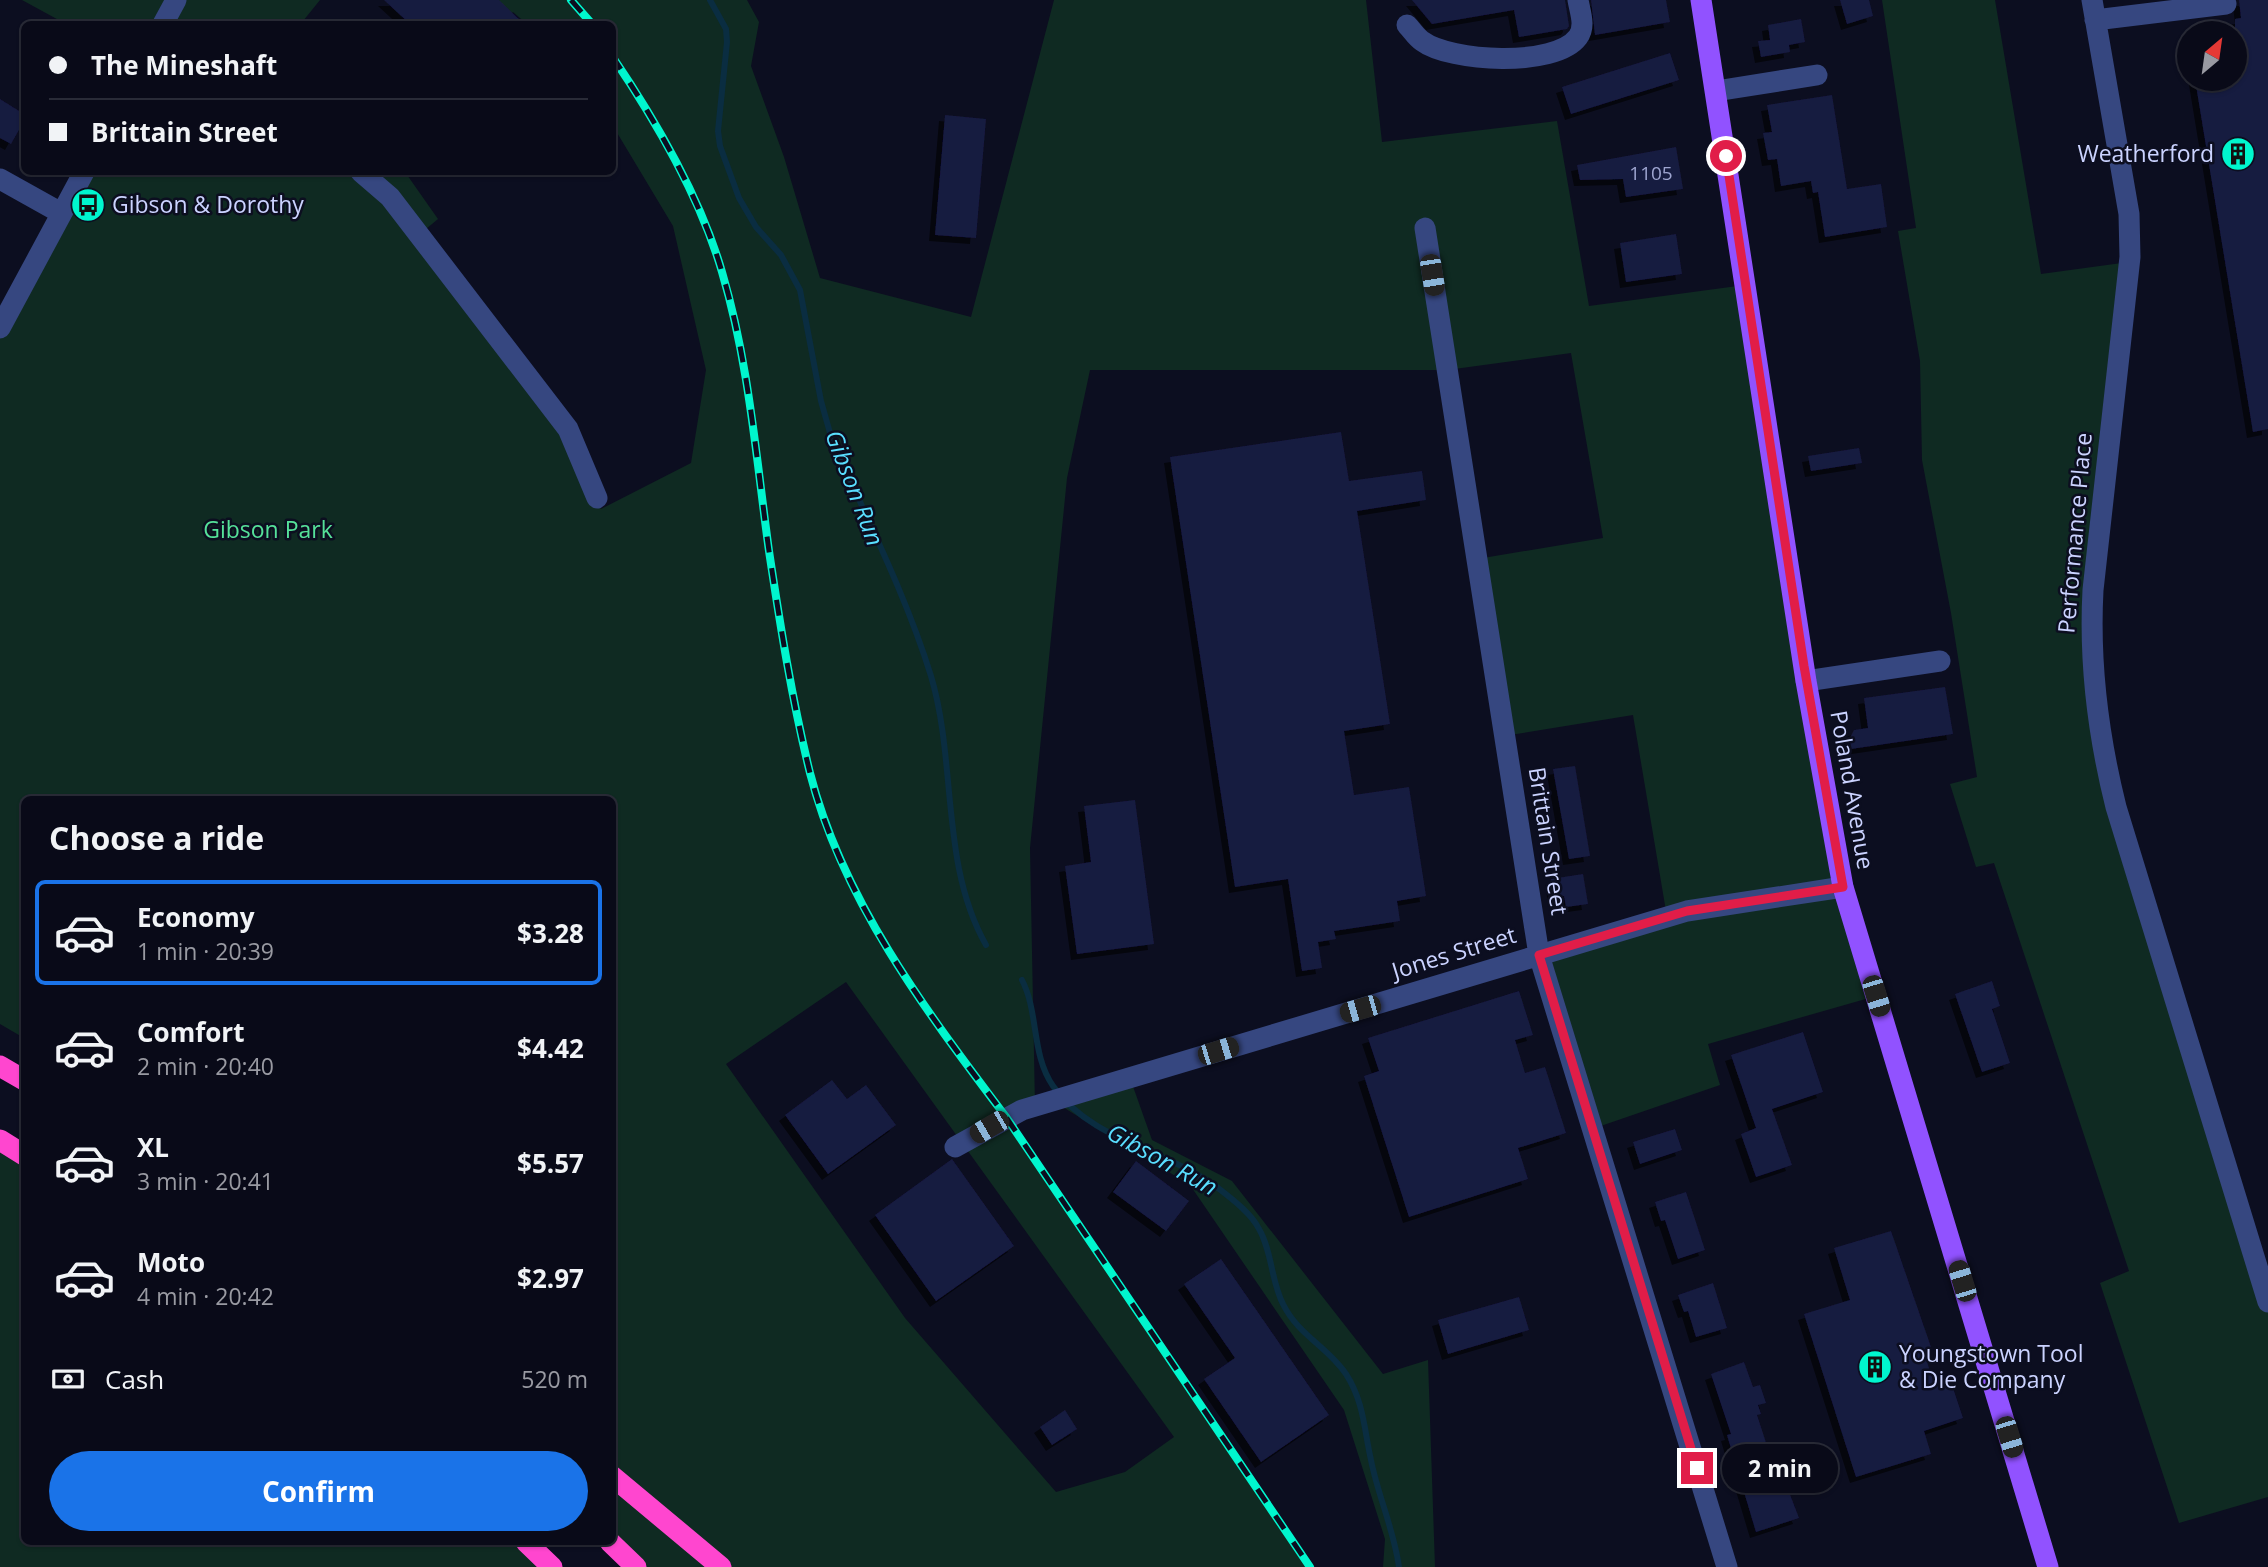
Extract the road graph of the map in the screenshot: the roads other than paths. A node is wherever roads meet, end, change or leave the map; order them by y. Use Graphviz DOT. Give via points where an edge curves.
graph roads {
  1 [pos="1578,0"];
  2 [pos="1702,0"];
  3 [pos="2226,4"];
  4 [pos="2094,10"];
  5 [pos="1407,25"];
  6 [pos="1818,75"];
  7 [pos="1716,90"];
  8 [pos="82,175"];
  9 [pos="364,175"];
  10 [pos="0,178"];
  11 [pos="61,213"];
  12 [pos="1425,228"];
  13 [pos="0,328"];
  14 [pos="597,498"];
  15 [pos="1940,661"];
  16 [pos="1807,681"];
  17 [pos="1843,887"];
  18 [pos="1539,955"];
  19 [pos="0,1066"];
  20 [pos="21,1078"];
  21 [pos="0,1140"];
  22 [pos="955,1147"];
  23 [pos="21,1153"];
  24 [pos="2268,1302"];
  25 [pos="616,1479"];
  26 [pos="529,1545"];
  27 [pos="613,1545"];
  28 [pos="552,1567"];
  29 [pos="636,1567"];
  30 [pos="721,1567"];
  31 [pos="1727,1567"];
  32 [pos="2048,1567"];
  1 -- 5 [label="street" via="1583,26 1579,36 1553,51 1522,57 1489,58 1439,49 1421,41"];
  2 -- 7 [label="main road, Poland Avenue"];
  3 -- 4 [label="street"];
  4 -- 24 [label="street, Performance Place" via="2127,204 2130,257 2093,590 2091,636 2098,724 2116,807"];
  6 -- 7 [label="street"];
  7 -- 16 [label="main road, Poland Avenue"];
  8 -- 11 [label="street"];
  9 -- 14 [label="street" via="390,197 563,423"];
  10 -- 11 [label="street"];
  11 -- 13 [label="street"];
  12 -- 18 [label="street, Brittain Street"];
  15 -- 16 [label="street"];
  16 -- 17 [label="main road, Poland Avenue"];
  17 -- 18 [label="street, Jones Street" via="1687,911"];
  17 -- 32 [label="main road, Poland Avenue"];
  18 -- 22 [label="street, Jones Street" via="1058,1099 1006,1117"];
  18 -- 31 [label="street, Brittain Street"];
  19 -- 20 [label="highway"];
  21 -- 23 [label="highway"];
  25 -- 30 [label="highway"];
  26 -- 28 [label="highway"];
  27 -- 29 [label="highway"];
}
